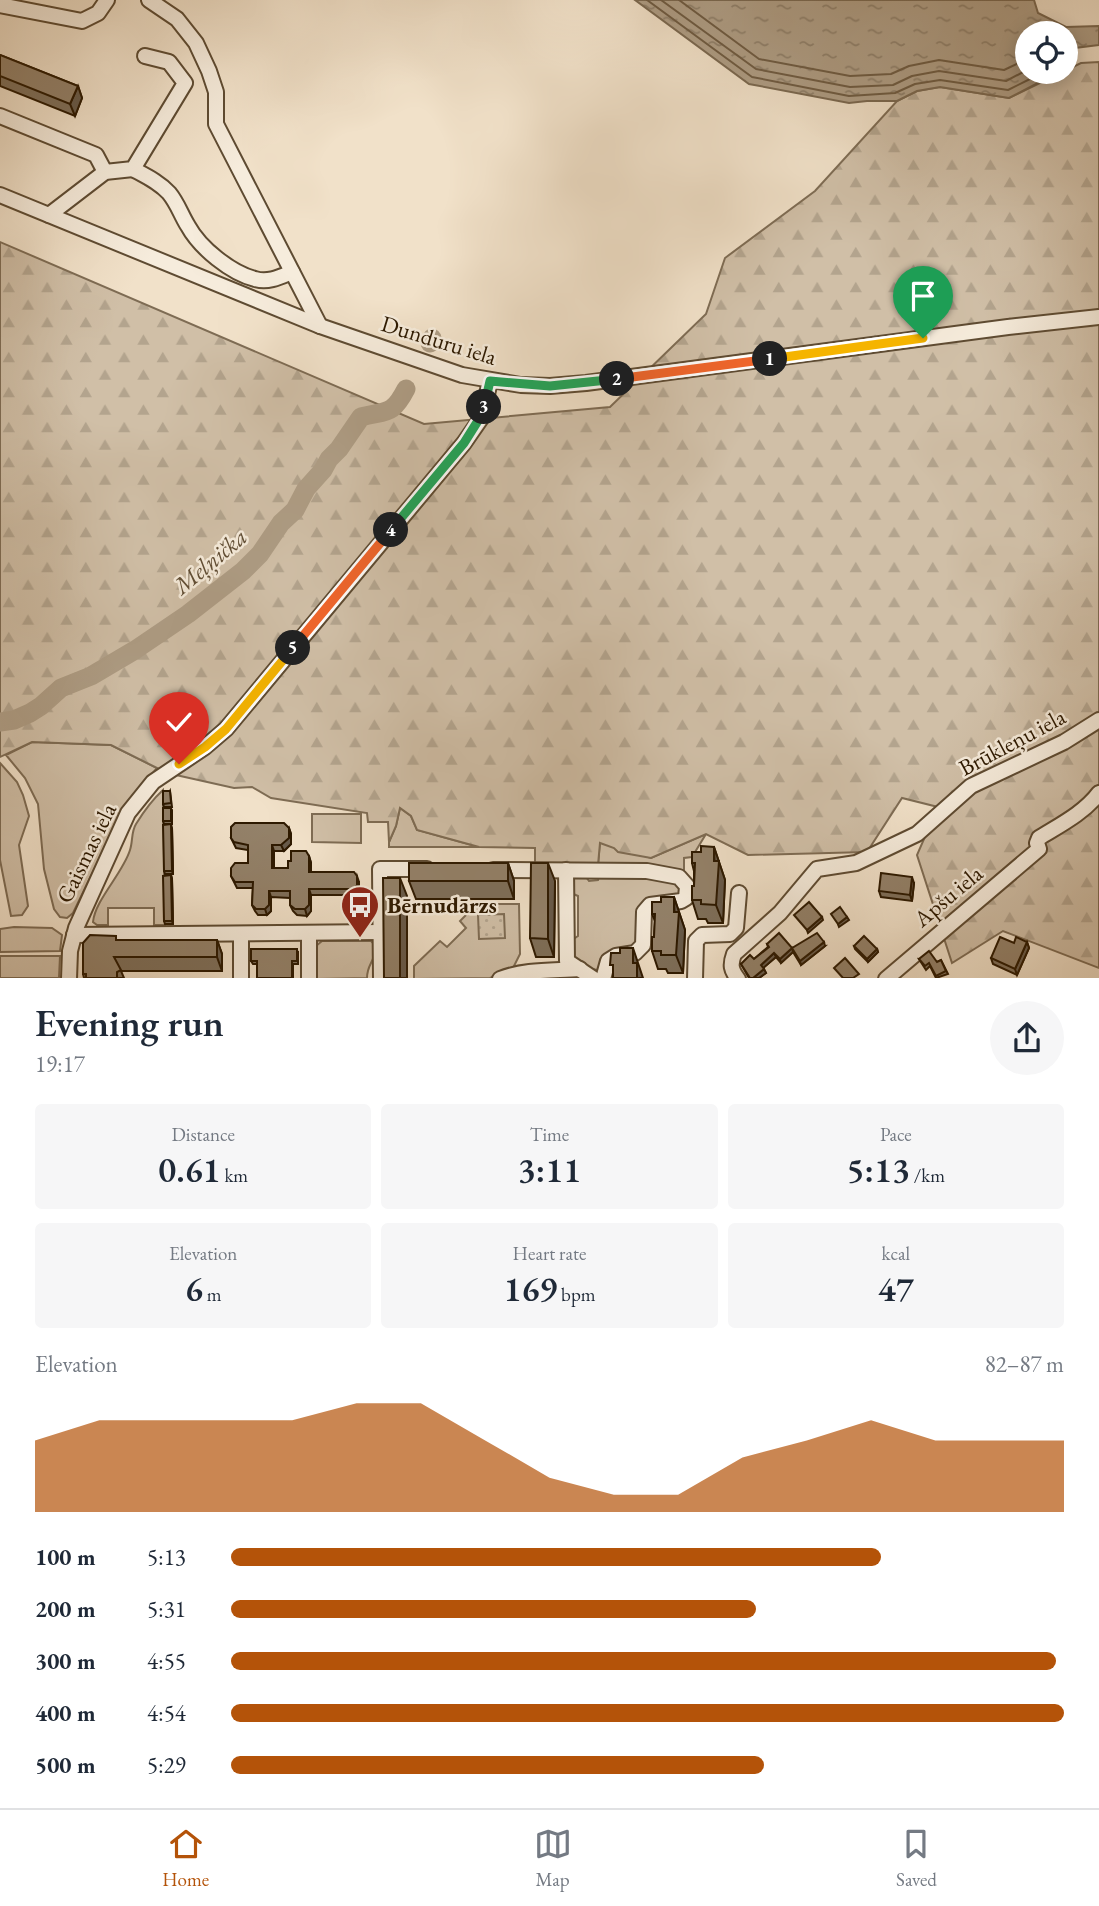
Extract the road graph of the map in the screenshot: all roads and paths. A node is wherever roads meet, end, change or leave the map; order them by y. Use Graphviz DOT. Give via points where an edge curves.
graph roads {
  1 [pos="107,0"];
  2 [pos="149,0"];
  3 [pos="0,5"];
  4 [pos="145,56"];
  5 [pos="0,117"];
  6 [pos="133,169"];
  7 [pos="105,172"];
  8 [pos="0,195"];
  9 [pos="49,215"];
  10 [pos="292,272"];
  11 [pos="1099,317"];
  12 [pos="320,326"];
  13 [pos="490,381"];
  14 [pos="1099,720"];
  15 [pos="1099,793"];
  16 [pos="440,869"];
  17 [pos="480,870"];
  18 [pos="566,870"];
  19 [pos="739,893"];
  20 [pos="381,932"];
  21 [pos="309,933"];
  22 [pos="74,934"];
  23 [pos="241,934"];
  24 [pos="580,970"];
  25 [pos="69,978"];
  26 [pos="241,978"];
  27 [pos="309,978"];
  28 [pos="381,978"];
  29 [pos="500,978"];
  30 [pos="594,978"];
  31 [pos="603,978"];
  32 [pos="695,978"];
  33 [pos="738,978"];
  34 [pos="886,978"];
  1 -- 3 [label="street" via="98,13 82,21"];
  2 -- 10 [label="street" via="177,19 196,43 216,92 216,124"];
  4 -- 6 [label="street" via="169,62 185,83"];
  5 -- 7 [label="street" via="96,155"];
  6 -- 7 [label="street"];
  6 -- 10 [label="street" via="161,185 200,244 238,272 256,280 274,280"];
  7 -- 9 [label="street"];
  8 -- 9 [label="street, Dunduru iela"];
  9 -- 12 [label="street, Dunduru iela"];
  10 -- 12 [label="street"];
  11 -- 13 [label="street, Dunduru iela" via="586,383 550,386"];
  12 -- 13 [label="street, Dunduru iela"];
  13 -- 22 [label="street, Gaismas iela" via="481,416 464,443 226,729 157,778 128,813"];
  14 -- 33 [label="street, Brūkleņu iela" via="1064,742 971,786 917,834 856,863 817,869 780,913 734,954 732,971"];
  15 -- 34 [label="street, Apšu iela" via="1072,818 1039,838 1039,849"];
  16 -- 20 [label="street" via="380,869"];
  17 -- 18 [label="street"];
  18 -- 24 [label="street" via="567,961"];
  18 -- 31 [label="street" via="646,871 679,877 687,886 686,898 681,901 650,905 644,912 643,945 635,953 608,961"];
  19 -- 32 [label="street" via="736,928 730,934 702,935 696,941"];
  20 -- 21 [label="street, Gaismas iela"];
  20 -- 28 [label="street"];
  21 -- 23 [label="street, Gaismas iela"];
  21 -- 27 [label="street"];
  22 -- 23 [label="street, Gaismas iela"];
  22 -- 25 [label="street, Gaismas iela"];
  23 -- 26 [label="street"];
  24 -- 29 [label="street"];
  24 -- 30 [label="street"];
}
